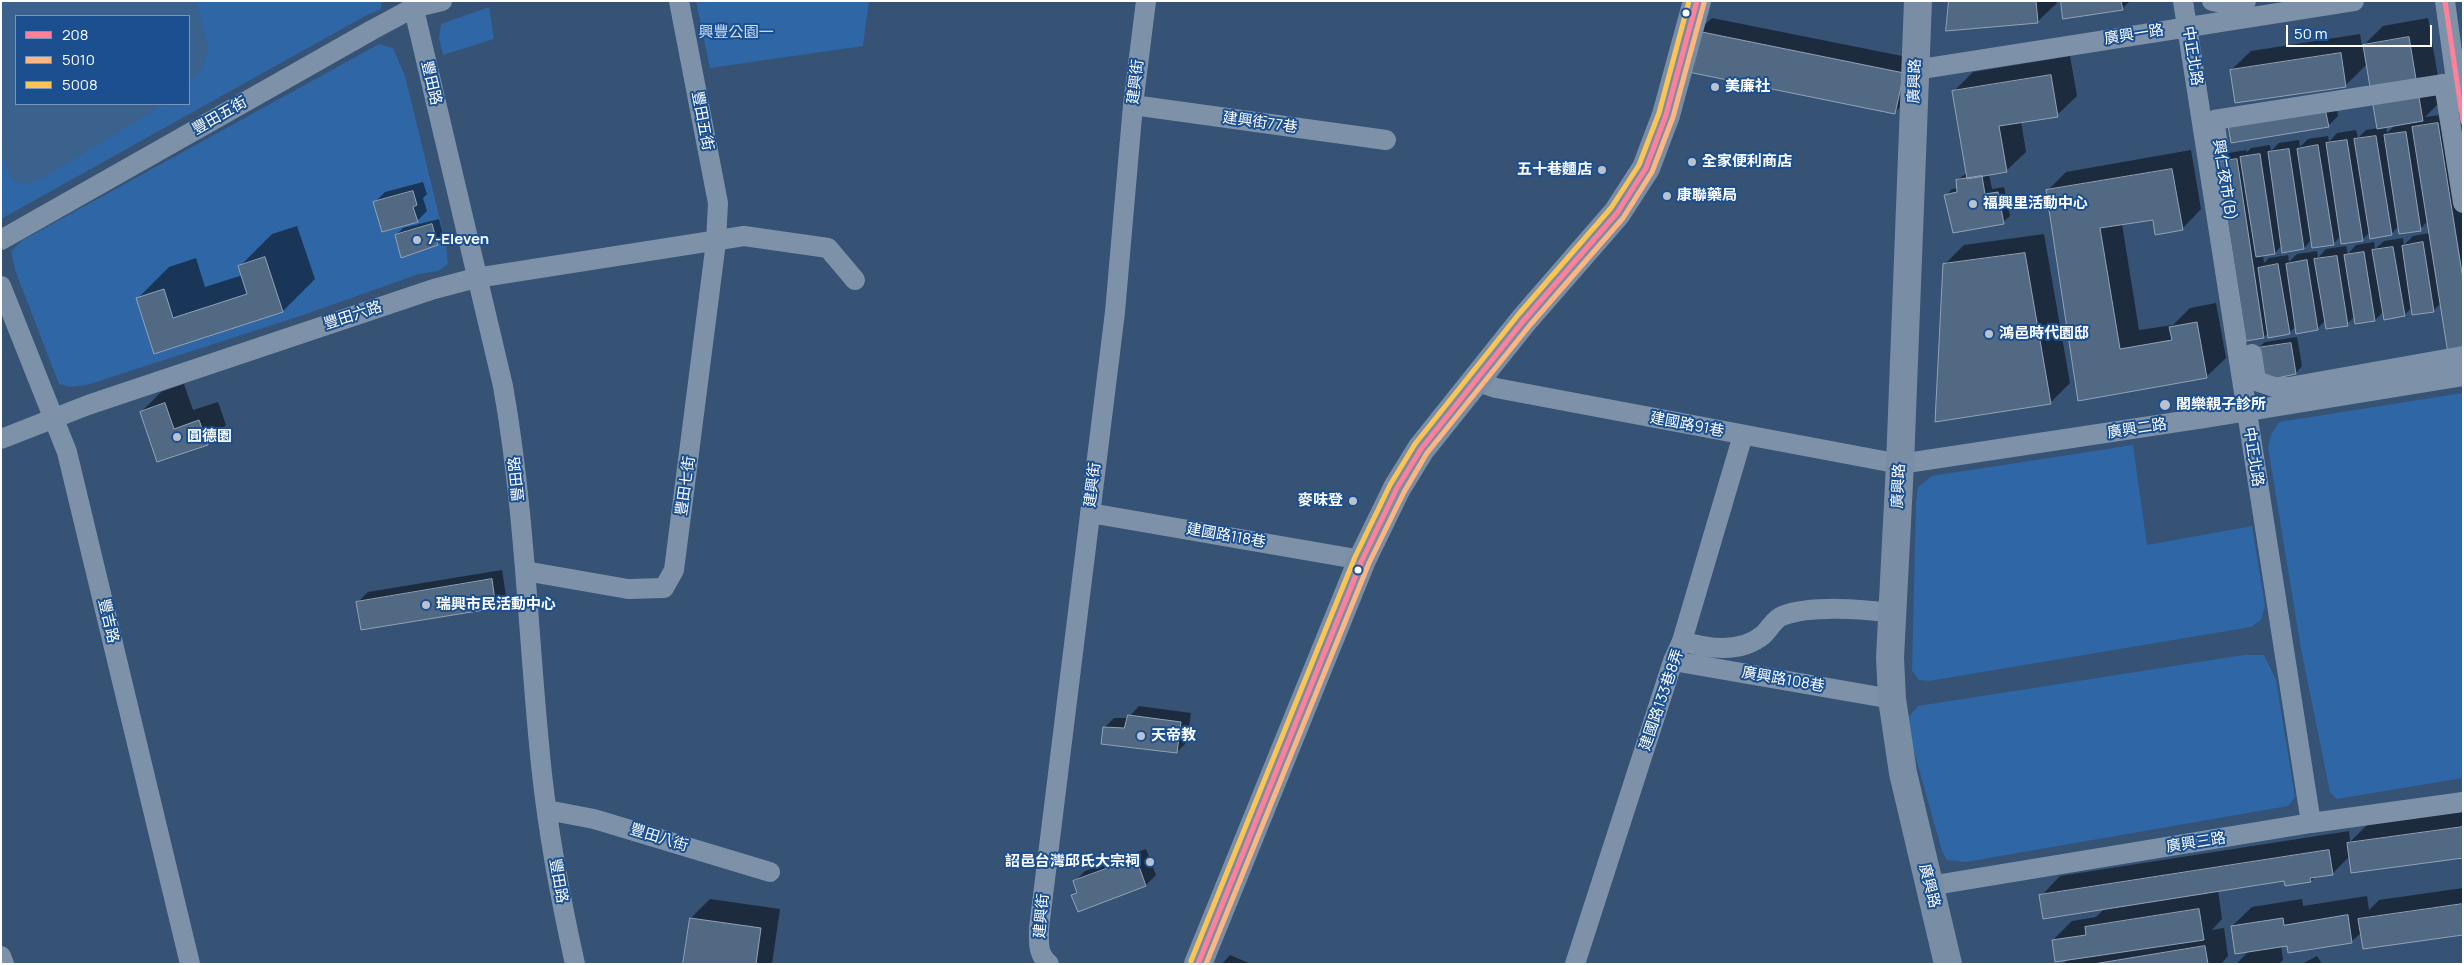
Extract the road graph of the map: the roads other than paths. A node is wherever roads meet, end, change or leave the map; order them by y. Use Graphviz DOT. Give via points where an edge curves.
graph roads {
  1 [pos="442,1"];
  2 [pos="679,1"];
  3 [pos="1146,1"];
  4 [pos="1697,1"];
  5 [pos="1918,1"];
  6 [pos="2184,1"];
  7 [pos="2212,1"];
  8 [pos="2246,1"];
  9 [pos="2354,1"];
  10 [pos="2445,1"];
  11 [pos="413,5"];
  12 [pos="2188,27"];
  13 [pos="1915,70"];
  14 [pos="1134,105"];
  15 [pos="2463,124"];
  16 [pos="1386,140"];
  17 [pos="2463,203"];
  18 [pos="1,240"];
  19 [pos="716,242"];
  20 [pos="476,278"];
  21 [pos="855,280"];
  22 [pos="1,286"];
  23 [pos="2463,356"];
  24 [pos="2463,376"];
  25 [pos="1475,381"];
  26 [pos="2246,412"];
  27 [pos="55,418"];
  28 [pos="1743,435"];
  29 [pos="1,439"];
  30 [pos="1900,464"];
  31 [pos="1090,513"];
  32 [pos="1362,560"];
  33 [pos="525,571"];
  34 [pos="1892,613"];
  35 [pos="1682,641"];
  36 [pos="1673,661"];
  37 [pos="1892,699"];
  38 [pos="2463,802"];
  39 [pos="547,810"];
  40 [pos="2311,823"];
  41 [pos="770,872"];
  42 [pos="1929,886"];
  43 [pos="1,956"];
  44 [pos="4,964"];
  45 [pos="190,964"];
  46 [pos="575,964"];
  47 [pos="1049,964"];
  48 [pos="1198,964"];
  49 [pos="1575,964"];
  50 [pos="1948,964"];
  1 -- 11 [label="street, 豐田五街"];
  2 -- 19 [label="street, 豐田五街" via="718,203"];
  3 -- 14 [label="street, 建興街"];
  4 -- 25 [label="street" via="1666,115 1646,168 1617,214 1530,312"];
  5 -- 13 [label="street, 廣興路"];
  6 -- 12 [label="street, 中正北路"];
  7 -- 8 [label="street" via="2227,4"];
  9 -- 12 [label="street, 廣興一路"];
  10 -- 15 [label="street"];
  11 -- 18 [label="street, 豐田五街"];
  11 -- 20 [label="street, 豐田路"];
  12 -- 13 [label="street, 廣興一路"];
  12 -- 26 [label="street, 中正北路"];
  13 -- 30 [label="street, 廣興路"];
  14 -- 16 [label="street, 建興街77巷"];
  14 -- 31 [label="street, 建興街" via="1115,312"];
  17 -- 23 [label="street, 興仁夜市(B)" via="2444,84 2214,120 2256,381 2274,387 2289,387"];
  19 -- 20 [label="street, 豐田六路"];
  19 -- 21 [label="street, 豐田六路" via="744,236 828,248"];
  19 -- 33 [label="street, 豐田七街" via="671,579 664,588 628,588"];
  20 -- 27 [label="street, 豐田六路" via="416,295"];
  20 -- 33 [label="street, 豐田路" via="514,448"];
  22 -- 27 [label="street, 豐吉路"];
  24 -- 26 [label="street, 廣興二路"];
  25 -- 28 [label="street, 建國路91巷" via="1496,388"];
  25 -- 32 [label="street" via="1421,448 1396,488"];
  26 -- 30 [label="street, 廣興二路"];
  26 -- 40 [label="street, 中正北路"];
  27 -- 29 [label="street, 豐田六路"];
  27 -- 45 [label="street, 豐吉路" via="68,452"];
  28 -- 30 [label="street, 建國路91巷"];
  28 -- 35 [label="street, 建國路133巷8弄"];
  30 -- 34 [label="street, 廣興路"];
  31 -- 32 [label="street, 建國路118巷"];
  31 -- 47 [label="street, 建興街" via="1039,928 1039,950"];
  32 -- 48 [label="street"];
  33 -- 39 [label="street, 豐田路"];
  34 -- 35 [label="street" via="1855,608 1780,617 1762,636 1741,647 1717,648"];
  34 -- 37 [label="street, 廣興路"];
  35 -- 36 [label="street, 建國路133巷8弄"];
  36 -- 37 [label="street, 廣興路108巷"];
  36 -- 49 [label="street, 建國路133巷8弄"];
  37 -- 42 [label="street, 廣興路" via="1903,773"];
  38 -- 40 [label="street, 廣興三路"];
  39 -- 41 [label="street, 豐田八街" via="594,819"];
  39 -- 46 [label="street, 豐田路" via="559,891"];
  40 -- 42 [label="street, 廣興三路"];
  42 -- 50 [label="street, 廣興路"];
  43 -- 44 [label="street"];
}
